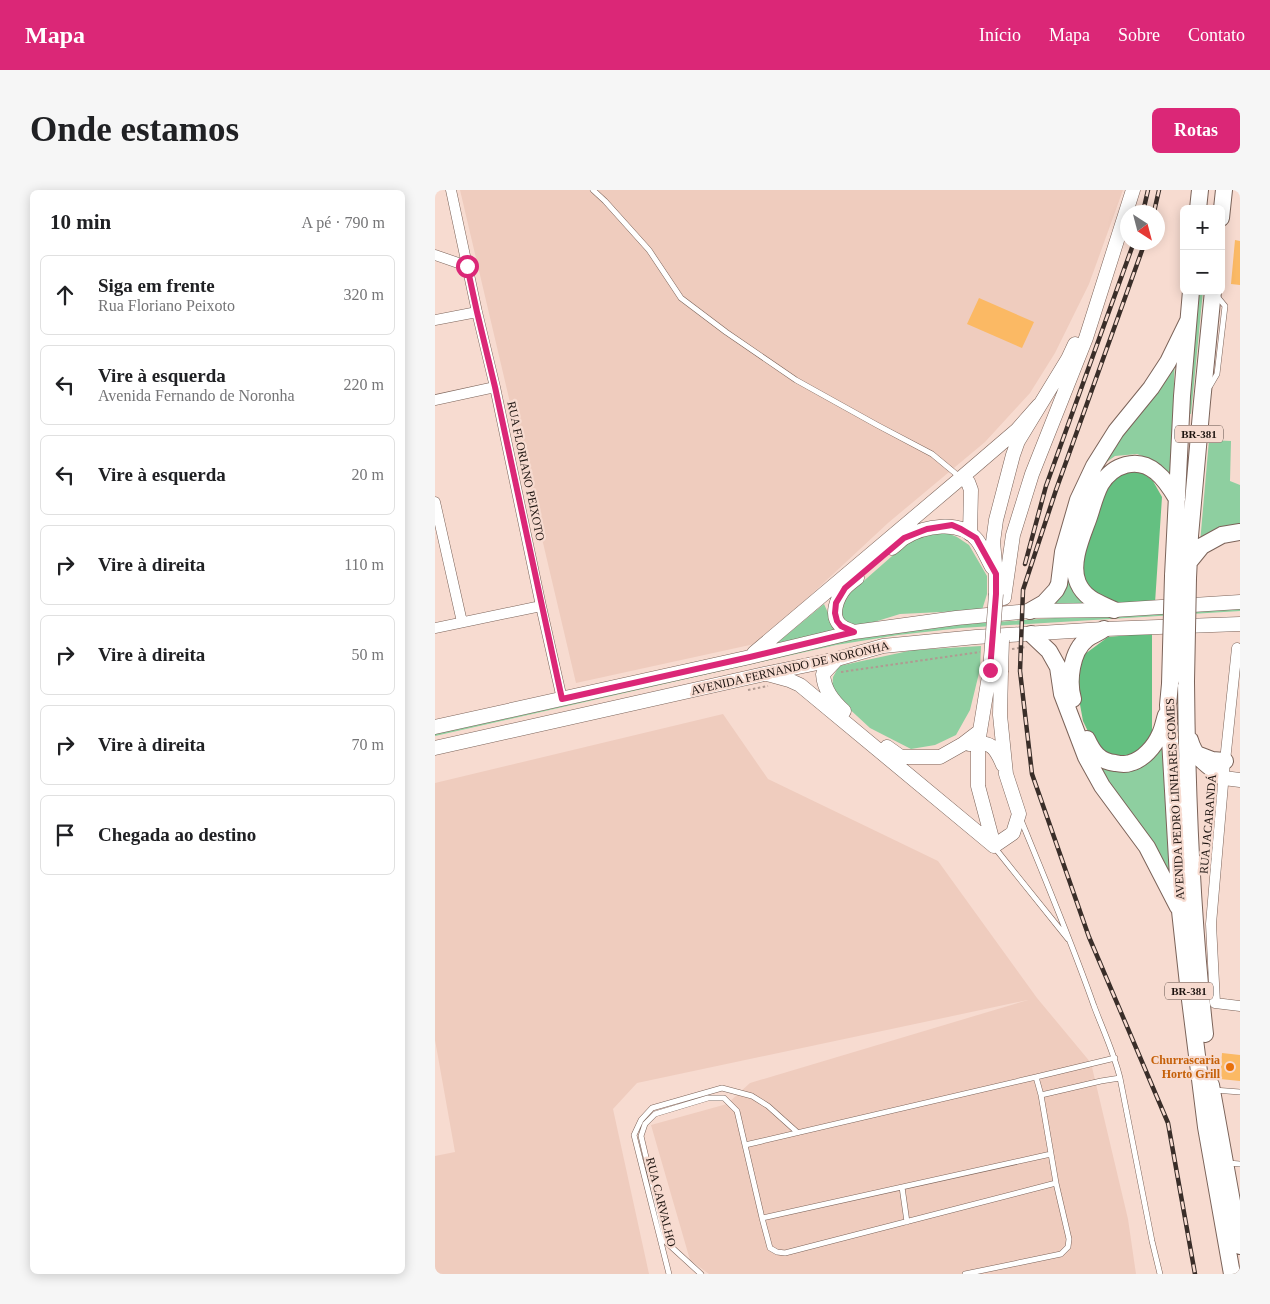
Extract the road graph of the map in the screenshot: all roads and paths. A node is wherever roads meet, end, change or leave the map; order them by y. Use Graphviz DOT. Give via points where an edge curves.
graph roads {
  1 [pos="451,190"];
  2 [pos="593,190"];
  3 [pos="1133,190"];
  4 [pos="1200,190"];
  5 [pos="1224,190"];
  6 [pos="1198,205"];
  7 [pos="1222,205"];
  8 [pos="435,255"];
  9 [pos="467,266"];
  10 [pos="1191,295"];
  11 [pos="1213,295"];
  12 [pos="1099,296"];
  13 [pos="477,312"];
  14 [pos="435,320"];
  15 [pos="1188,321"];
  16 [pos="495,387"];
  17 [pos="435,400"];
  18 [pos="1039,405"];
  19 [pos="991,452"];
  20 [pos="1013,455"];
  21 [pos="1032,474"];
  22 [pos="961,478"];
  23 [pos="1177,499"];
  24 [pos="435,502"];
  25 [pos="1240,532"];
  26 [pos="1013,535"];
  27 [pos="973,536"];
  28 [pos="993,542"];
  29 [pos="1184,572"];
  30 [pos="996,574"];
  31 [pos="1000,596"];
  32 [pos="1240,602"];
  33 [pos="541,606"];
  34 [pos="1114,610"];
  35 [pos="1030,612"];
  36 [pos="461,622"];
  37 [pos="1240,624"];
  38 [pos="435,628"];
  39 [pos="1104,630"];
  40 [pos="854,632"];
  41 [pos="1031,634"];
  42 [pos="1237,648"];
  43 [pos="750,657"];
  44 [pos="837,658"];
  45 [pos="996,671"];
  46 [pos="764,674"];
  47 [pos="562,699"];
  48 [pos="1168,705"];
  49 [pos="435,725"];
  50 [pos="1187,730"];
  51 [pos="979,737"];
  52 [pos="435,748"];
  53 [pos="1192,749"];
  54 [pos="1225,761"];
  55 [pos="1006,774"];
  56 [pos="1232,779"];
  57 [pos="1019,814"];
  58 [pos="994,846"];
  59 [pos="1180,911"];
  60 [pos="1072,943"];
  61 [pos="1240,1006"];
  62 [pos="1115,1058"];
  63 [pos="1037,1077"];
  64 [pos="1120,1078"];
  65 [pos="1211,1089"];
  66 [pos="1240,1092"];
  67 [pos="1041,1095"];
  68 [pos="797,1132"];
  69 [pos="745,1145"];
  70 [pos="1051,1154"];
  71 [pos="1232,1163"];
  72 [pos="1056,1184"];
  73 [pos="901,1187"];
  74 [pos="1236,1202"];
  75 [pos="762,1218"];
  76 [pos="907,1222"];
  77 [pos="1239,1237"];
  78 [pos="669,1274"];
  79 [pos="701,1274"];
  80 [pos="965,1274"];
  81 [pos="1160,1274"];
  82 [pos="1232,1274"];
  1 -- 9 [label="street, RUA FLORIANO PEIXOTO"];
  2 -- 22 [label="lane" via="649,250 681,298 796,380 932,454"];
  3 -- 12 [label="main road"];
  4 -- 6 [label="highway"];
  5 -- 7 [label="highway"];
  8 -- 9 [label="street"];
  9 -- 13 [label="street, RUA FLORIANO PEIXOTO"];
  10 -- 15 [label="highway, AVENIDA PEDRO LINHARES GOMES / BR-381"];
  11 -- 29 [label="highway, AVENIDA PEDRO LINHARES GOMES / BR-381"];
  12 -- 18 [label="main road" via="1068,359"];
  12 -- 21 [label="main road" via="1086,338"];
  13 -- 14 [label="street"];
  13 -- 16 [label="street, RUA FLORIANO PEIXOTO"];
  15 -- 23 [label="highway, AVENIDA PEDRO LINHARES GOMES / BR-381"];
  15 -- 35 [label="highway" via="1168,362 1094,466 1078,500 1063,552 1059,584 1043,603"];
  16 -- 17 [label="street"];
  16 -- 33 [label="street, RUA FLORIANO PEIXOTO"];
  18 -- 19 [label="main road"];
  18 -- 20 [label="main road"];
  19 -- 20 [label="main road"];
  19 -- 22 [label="main road"];
  20 -- 21 [label="main road"];
  20 -- 28 [label="main road"];
  21 -- 26 [label="main road"];
  22 -- 27 [label="main road" via="968,482 971,490"];
  22 -- 43 [label="main road"];
  23 -- 29 [label="highway, AVENIDA PEDRO LINHARES GOMES / BR-381"];
  23 -- 34 [label="highway" via="1163,478 1143,465 1125,464 1111,472 1100,486 1078,548 1075,571 1078,584 1090,599"];
  24 -- 36 [label="street"];
  25 -- 29 [label="highway" via="1222,535 1202,546"];
  26 -- 28 [label="main road"];
  26 -- 31 [label="main road"];
  27 -- 28 [label="main road"];
  27 -- 30 [label="main road"];
  27 -- 40 [label="main road" via="952,525 927,529 904,538 845,588 836,603 837,621"];
  28 -- 30 [label="main road"];
  29 -- 48 [label="highway, AVENIDA PEDRO LINHARES GOMES / BR-381, bridge"];
  29 -- 50 [label="highway, AVENIDA PEDRO LINHARES GOMES / BR-381, bridge"];
  30 -- 31 [label="main road"];
  31 -- 45 [label="main road, bridge"];
  32 -- 34 [label="main road, AVENIDA FERNANDO DE NORONHA"];
  33 -- 36 [label="street"];
  33 -- 47 [label="street, RUA FLORIANO PEIXOTO"];
  34 -- 35 [label="main road, AVENIDA FERNANDO DE NORONHA"];
  35 -- 40 [label="main road, AVENIDA FERNANDO DE NORONHA"];
  36 -- 38 [label="street"];
  37 -- 39 [label="main road, AVENIDA FERNANDO DE NORONHA"];
  39 -- 41 [label="main road, AVENIDA FERNANDO DE NORONHA"];
  39 -- 48 [label="highway" via="1085,640 1076,653 1071,673 1072,696 1093,752 1109,762 1125,764 1143,757 1160,734"];
  40 -- 43 [label="main road, AVENIDA FERNANDO DE NORONHA"];
  41 -- 44 [label="main road, AVENIDA FERNANDO DE NORONHA" via="883,646"];
  41 -- 59 [label="highway" via="1049,651 1058,667 1062,694 1086,757 1102,786 1147,846"];
  42 -- 54 [label="street, RUA JACARANDÁ"];
  43 -- 47 [label="main road, AVENIDA FERNANDO DE NORONHA"];
  44 -- 46 [label="main road, AVENIDA FERNANDO DE NORONHA"];
  44 -- 51 [label="main road" via="823,674 824,684 833,701 901,757 940,757"];
  45 -- 51 [label="main road"];
  45 -- 55 [label="main road"];
  46 -- 52 [label="main road, AVENIDA FERNANDO DE NORONHA"];
  46 -- 58 [label="main road" via="801,685"];
  47 -- 49 [label="main road, AVENIDA FERNANDO DE NORONHA"];
  48 -- 59 [label="highway, AVENIDA PEDRO LINHARES GOMES / BR-381"];
  50 -- 53 [label="highway"];
  50 -- 65 [label="highway, AVENIDA PEDRO LINHARES GOMES / BR-381" via="1195,920"];
  51 -- 55 [label="main road" via="997,750"];
  51 -- 58 [label="main road" via="978,786"];
  53 -- 54 [label="highway" via="1206,758"];
  53 -- 56 [label="highway" via="1201,760"];
  54 -- 56 [label="street, RUA JACARANDÁ"];
  55 -- 57 [label="main road"];
  56 -- 61 [label="street, RUA JACARANDÁ" via="1211,924 1215,1003"];
  57 -- 58 [label="main road" via="1013,833"];
  57 -- 60 [label="lane"];
  58 -- 60 [label="lane"];
  59 -- 82 [label="highway, AVENIDA PEDRO LINHARES GOMES / BR-381" via="1205,1127"];
  60 -- 62 [label="lane"];
  62 -- 63 [label="lane"];
  62 -- 64 [label="lane"];
  63 -- 67 [label="lane"];
  63 -- 68 [label="lane"];
  64 -- 67 [label="lane"];
  64 -- 81 [label="lane"];
  65 -- 66 [label="lane"];
  65 -- 71 [label="highway, AVENIDA PEDRO LINHARES GOMES / BR-381"];
  67 -- 70 [label="lane"];
  68 -- 69 [label="lane"];
  68 -- 78 [label="lane, RUA CARVALHO" via="752,1096 722,1088 652,1108 641,1120 634,1135"];
  69 -- 75 [label="lane"];
  69 -- 79 [label="lane" via="737,1112 724,1098 709,1098 655,1114 645,1124 641,1136 666,1242"];
  70 -- 72 [label="lane"];
  70 -- 73 [label="lane"];
  71 -- 74 [label="highway, AVENIDA PEDRO LINHARES GOMES / BR-381"];
  72 -- 76 [label="lane"];
  72 -- 80 [label="lane" via="1069,1239 1061,1254"];
  73 -- 75 [label="lane"];
  73 -- 76 [label="lane"];
  74 -- 77 [label="highway, AVENIDA PEDRO LINHARES GOMES / BR-381"];
  75 -- 76 [label="lane" via="770,1248 785,1253"];
}
